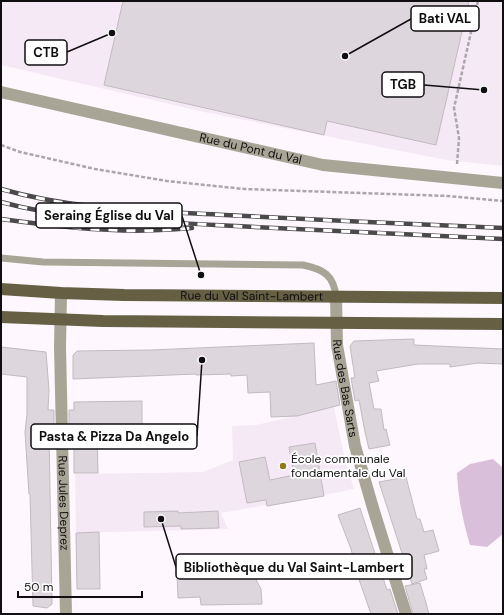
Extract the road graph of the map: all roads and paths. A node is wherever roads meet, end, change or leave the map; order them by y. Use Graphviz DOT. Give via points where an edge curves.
graph roads {
  1 [pos="478,1"];
  2 [pos="1,92"];
  3 [pos="1,145"];
  4 [pos="456,178"];
  5 [pos="503,183"];
  6 [pos="448,196"];
  7 [pos="503,201"];
  8 [pos="1,258"];
  9 [pos="1,289"];
  10 [pos="61,293"];
  11 [pos="336,297"];
  12 [pos="503,298"];
  13 [pos="1,317"];
  14 [pos="60,320"];
  15 [pos="337,323"];
  16 [pos="503,324"];
  17 [pos="66,614"];
  18 [pos="406,614"];
  1 -- 4 [label="path" via="454,108 459,138"];
  2 -- 4 [label="street, Rue du Pont du Val" via="323,165"];
  3 -- 6 [label="path" via="20,152 95,169 167,181 244,188"];
  4 -- 5 [label="street, Rue du Pont du Val"];
  4 -- 6 [label="path" via="454,191"];
  6 -- 7 [label="path"];
  8 -- 11 [label="lane" via="43,262 303,266 318,268 326,273 336,290"];
  9 -- 10 [label="main road, Rue du Val Saint-Lambert"];
  10 -- 11 [label="main road, Rue du Val Saint-Lambert"];
  10 -- 14 [label="street, Rue Jules Deprez"];
  11 -- 12 [label="main road, Rue du Val Saint-Lambert"];
  11 -- 15 [label="street, Rue des Bas Sarts"];
  13 -- 14 [label="main road"];
  14 -- 15 [label="main road"];
  14 -- 17 [label="street, Rue Jules Deprez"];
  15 -- 16 [label="main road"];
  15 -- 18 [label="street, Rue des Bas Sarts" via="337,346 357,454"];
}
